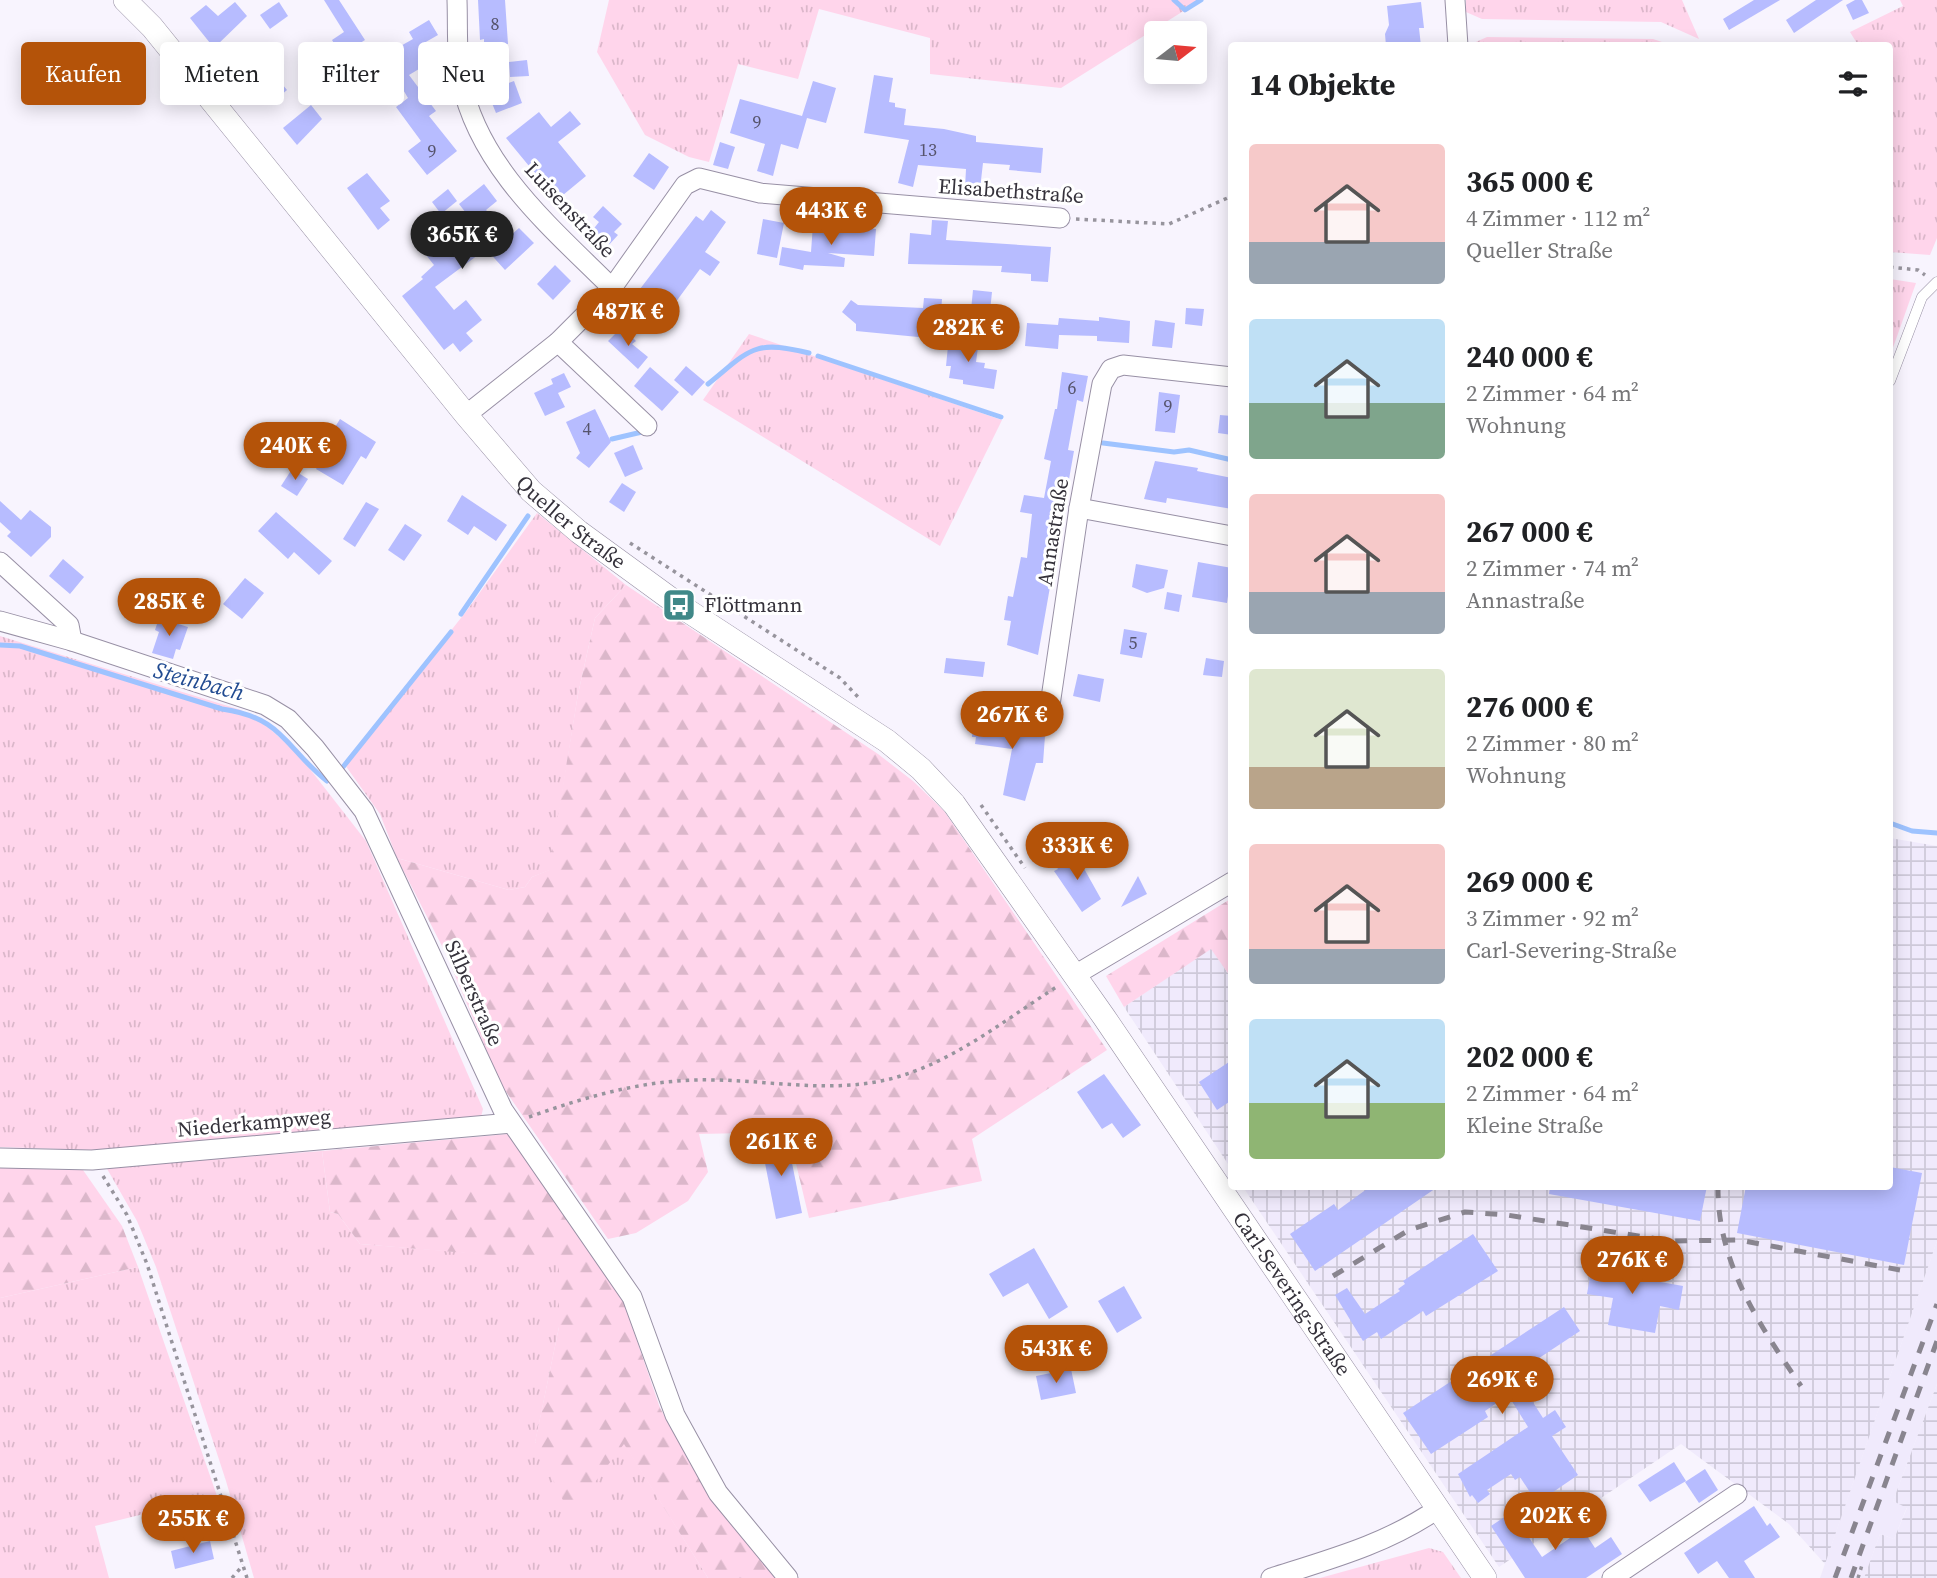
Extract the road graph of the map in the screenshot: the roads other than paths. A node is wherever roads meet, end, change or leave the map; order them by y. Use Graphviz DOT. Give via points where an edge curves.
graph roads {
  1 [pos="125,0"];
  2 [pos="457,0"];
  3 [pos="1455,0"];
  4 [pos="1458,42"];
  5 [pos="1060,218"];
  6 [pos="1936,282"];
  7 [pos="612,288"];
  8 [pos="558,342"];
  9 [pos="1893,373"];
  10 [pos="1228,377"];
  11 [pos="466,415"];
  12 [pos="647,426"];
  13 [pos="1079,508"];
  14 [pos="1228,535"];
  15 [pos="0,562"];
  16 [pos="0,621"];
  17 [pos="72,640"];
  18 [pos="1050,705"];
  19 [pos="1228,884"];
  20 [pos="1075,975"];
  21 [pos="511,1123"];
  22 [pos="0,1158"];
  23 [pos="1737,1494"];
  24 [pos="1439,1508"];
  25 [pos="788,1578"];
  26 [pos="1270,1578"];
  27 [pos="1485,1578"];
  28 [pos="1612,1578"];
  1 -- 11 [label="street, Queller Straße" via="152,27"];
  2 -- 7 [label="street, Luisenstraße" via="461,78 484,142 523,200"];
  3 -- 4 [label="street"];
  5 -- 7 [label="street, Elisabethstraße" via="760,193 699,178 685,185"];
  6 -- 9 [label="lane" via="1922,297"];
  7 -- 8 [label="street, Elisabethstraße"];
  8 -- 11 [label="street, Elisabethstraße"];
  8 -- 12 [label="street"];
  10 -- 13 [label="street, Annastraße" via="1123,365 1111,369 1101,384"];
  11 -- 20 [label="street, Queller Straße" via="531,491 579,532 678,605 861,722 921,769 973,829"];
  13 -- 14 [label="street"];
  13 -- 18 [label="street, Annastraße"];
  15 -- 17 [label="street" via="69,625"];
  16 -- 17 [label="street, Silberstraße"];
  17 -- 21 [label="street, Silberstraße" via="265,705 288,719 315,748 364,811"];
  19 -- 20 [label="street"];
  20 -- 24 [label="street, Carl-Severing-Straße"];
  21 -- 22 [label="street, Niederkampweg" via="92,1160"];
  21 -- 25 [label="street, Silberstraße" via="632,1297 675,1415 718,1493"];
  23 -- 28 [label="street"];
  24 -- 26 [label="street" via="1370,1547"];
  24 -- 27 [label="street, Carl-Severing-Straße"];
}
